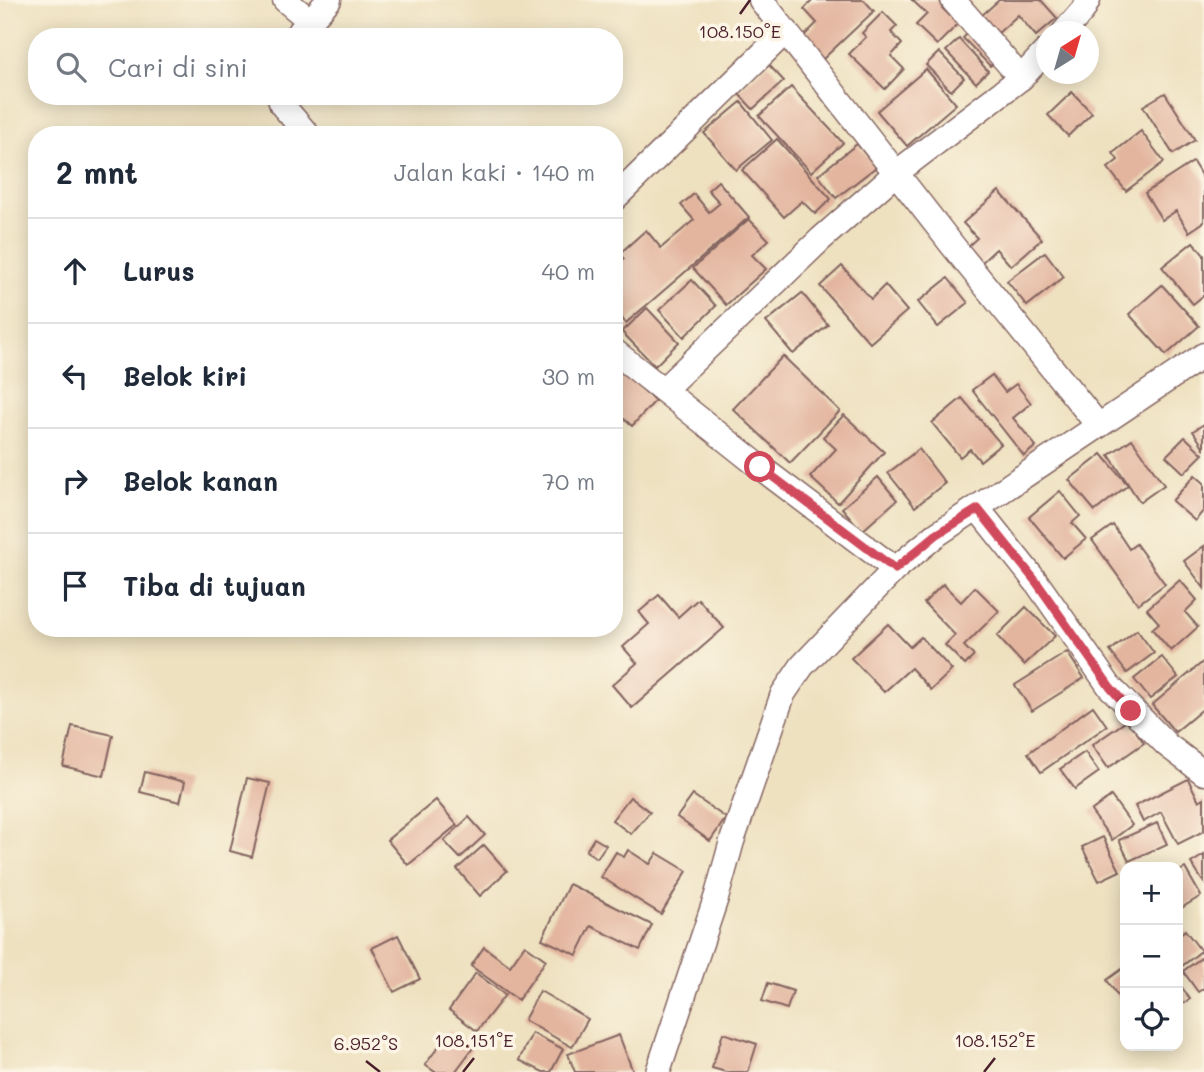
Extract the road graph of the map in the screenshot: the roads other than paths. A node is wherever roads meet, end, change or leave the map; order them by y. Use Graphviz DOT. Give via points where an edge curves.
graph roads {
  1 [pos="285,0"];
  2 [pos="329,0"];
  3 [pos="761,0"];
  4 [pos="953,0"];
  5 [pos="1088,0"];
  6 [pos="1074,21"];
  7 [pos="302,28"];
  8 [pos="786,31"];
  9 [pos="1036,62"];
  10 [pos="1021,78"];
  11 [pos="282,105"];
  12 [pos="300,126"];
  13 [pos="896,173"];
  14 [pos="623,190"];
  15 [pos="1204,355"];
  16 [pos="623,358"];
  17 [pos="663,390"];
  18 [pos="1098,425"];
  19 [pos="978,509"];
  20 [pos="895,569"];
  21 [pos="1204,774"];
  22 [pos="658,1072"];
  1 -- 7 [label="street"];
  2 -- 7 [label="street"];
  3 -- 8 [label="street"];
  4 -- 10 [label="street"];
  5 -- 6 [label="street"];
  8 -- 13 [label="street"];
  8 -- 14 [label="street"];
  9 -- 10 [label="street"];
  10 -- 13 [label="street"];
  11 -- 12 [label="street"];
  13 -- 17 [label="street"];
  13 -- 18 [label="street"];
  15 -- 18 [label="street"];
  16 -- 17 [label="street"];
  17 -- 20 [label="street"];
  18 -- 19 [label="street"];
  19 -- 20 [label="street" via="936,535"];
  19 -- 21 [label="street" via="1110,687 1167,745"];
  20 -- 22 [label="street" via="802,666 783,694"];
}
